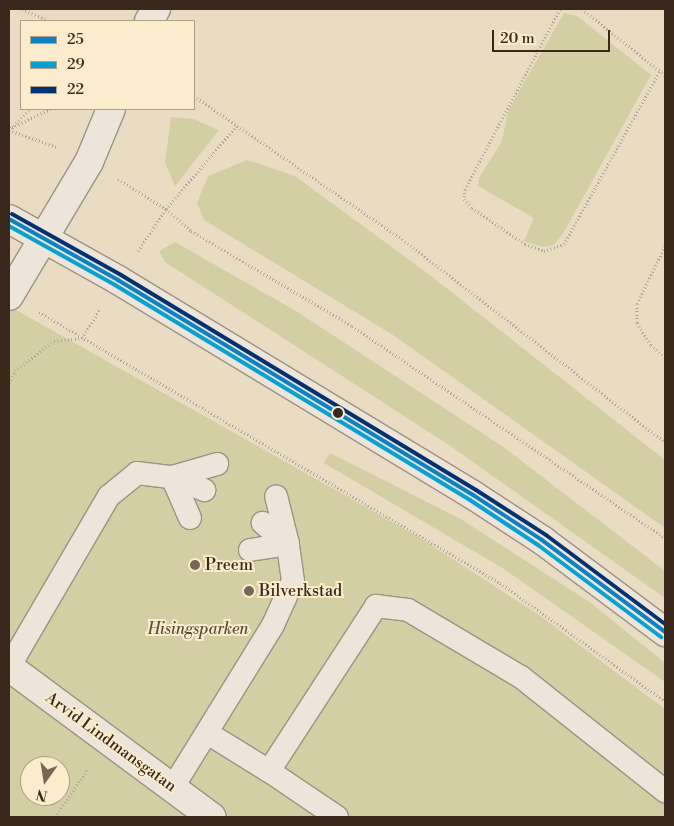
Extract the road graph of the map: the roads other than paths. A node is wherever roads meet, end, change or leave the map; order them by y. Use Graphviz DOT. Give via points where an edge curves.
graph roads {
  1 [pos="156,9"];
  2 [pos="150,20"];
  3 [pos="111,110"];
  4 [pos="9,219"];
  5 [pos="42,239"];
  6 [pos="9,295"];
  7 [pos="217,464"];
  8 [pos="172,477"];
  9 [pos="204,490"];
  10 [pos="276,496"];
  11 [pos="190,518"];
  12 [pos="263,522"];
  13 [pos="288,544"];
  14 [pos="250,550"];
  15 [pos="665,632"];
  16 [pos="9,667"];
  17 [pos="210,734"];
  18 [pos="269,772"];
  19 [pos="173,787"];
  20 [pos="665,791"];
  21 [pos="212,817"];
  22 [pos="337,817"];
  1 -- 2 [label="street"];
  3 -- 5 [label="street" via="89,162"];
  4 -- 5 [label="street"];
  5 -- 6 [label="street"];
  5 -- 15 [label="street" via="118,280 473,495 542,540"];
  7 -- 8 [label="lane"];
  8 -- 9 [label="lane"];
  8 -- 11 [label="lane"];
  8 -- 16 [label="lane" via="137,473 109,496"];
  10 -- 13 [label="lane"];
  12 -- 13 [label="lane"];
  13 -- 14 [label="lane"];
  13 -- 17 [label="lane" via="293,581 273,625"];
  16 -- 19 [label="street, Arvid Lindmansgatan"];
  17 -- 18 [label="lane"];
  17 -- 19 [label="lane"];
  18 -- 20 [label="lane" via="376,606 408,610 521,678"];
  18 -- 22 [label="lane"];
  19 -- 21 [label="street, Arvid Lindmansgatan"];
}
